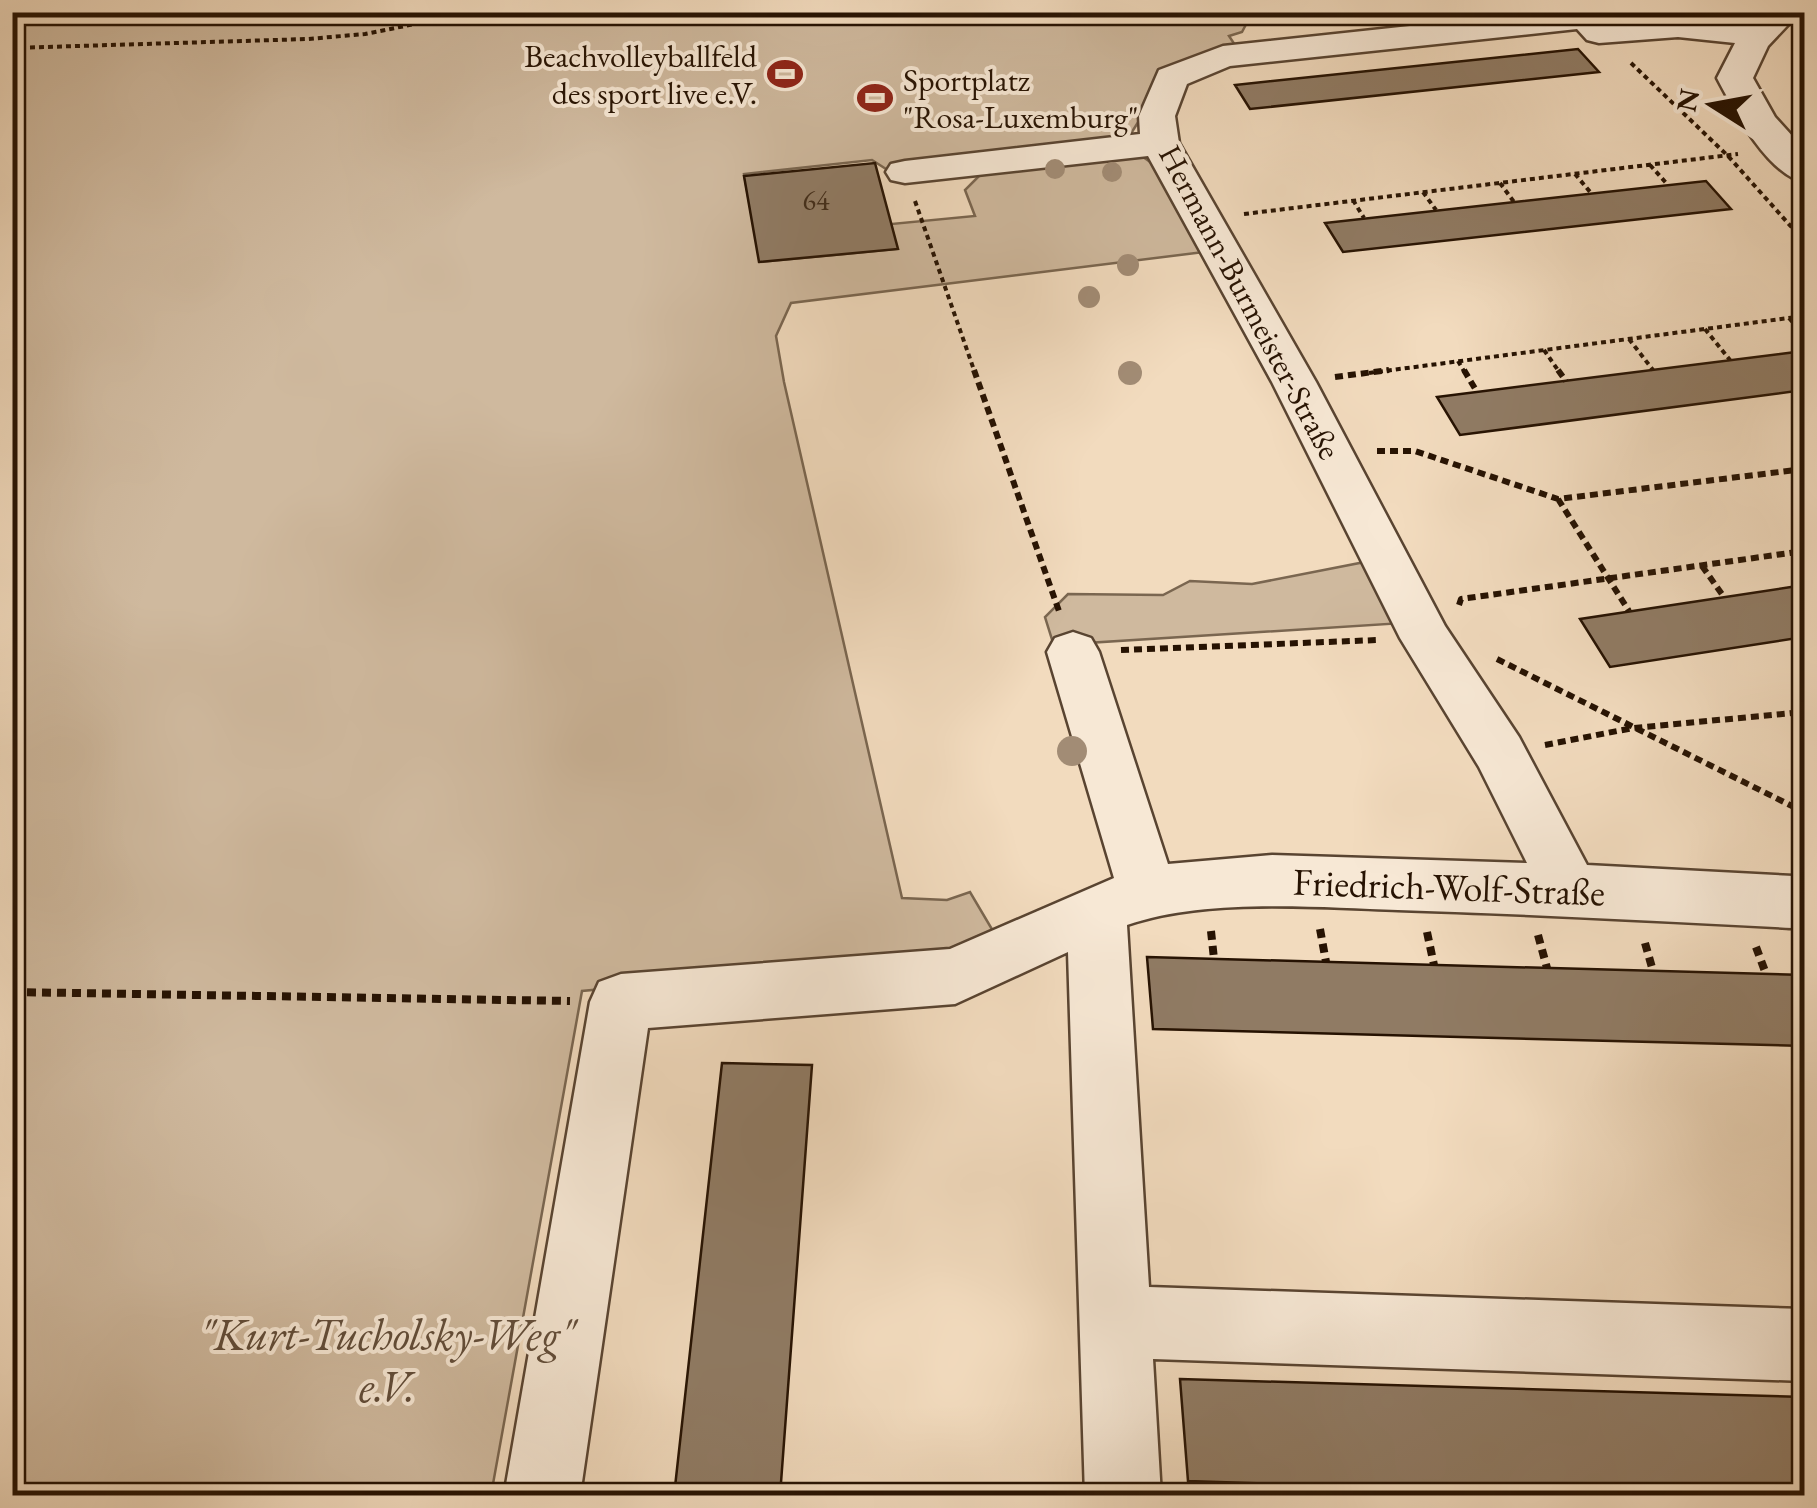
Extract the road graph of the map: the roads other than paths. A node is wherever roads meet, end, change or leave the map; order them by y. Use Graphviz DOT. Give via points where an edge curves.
graph roads {
  1 [pos="1588,21"];
  2 [pos="1770,25"];
  3 [pos="1160,144"];
  4 [pos="1794,160"];
  5 [pos="905,172"];
  6 [pos="1073,652"];
  7 [pos="1570,890"];
  8 [pos="1122,901"];
  9 [pos="1804,906"];
  10 [pos="1115,1322"];
  11 [pos="1804,1345"];
  12 [pos="542,1496"];
  13 [pos="1123,1496"];
  1 -- 2 [label="street, Hermann-Burmeister-Straße"];
  1 -- 3 [label="street, Hermann-Burmeister-Straße" via="1223,56 1172,78 1156,116"];
  2 -- 4 [label="street" via="1735,78 1759,122"];
  3 -- 5 [label="street"];
  3 -- 7 [label="street, Hermann-Burmeister-Straße"];
  6 -- 8 [label="street"];
  7 -- 8 [label="street, Friedrich-Wolf-Straße" via="1272,880"];
  7 -- 9 [label="street, Friedrich-Wolf-Straße"];
  8 -- 10 [label="street"];
  8 -- 12 [label="street, Friedrich-Wolf-Straße" via="955,976 621,1002"];
  10 -- 11 [label="street"];
  10 -- 13 [label="street"];
}
